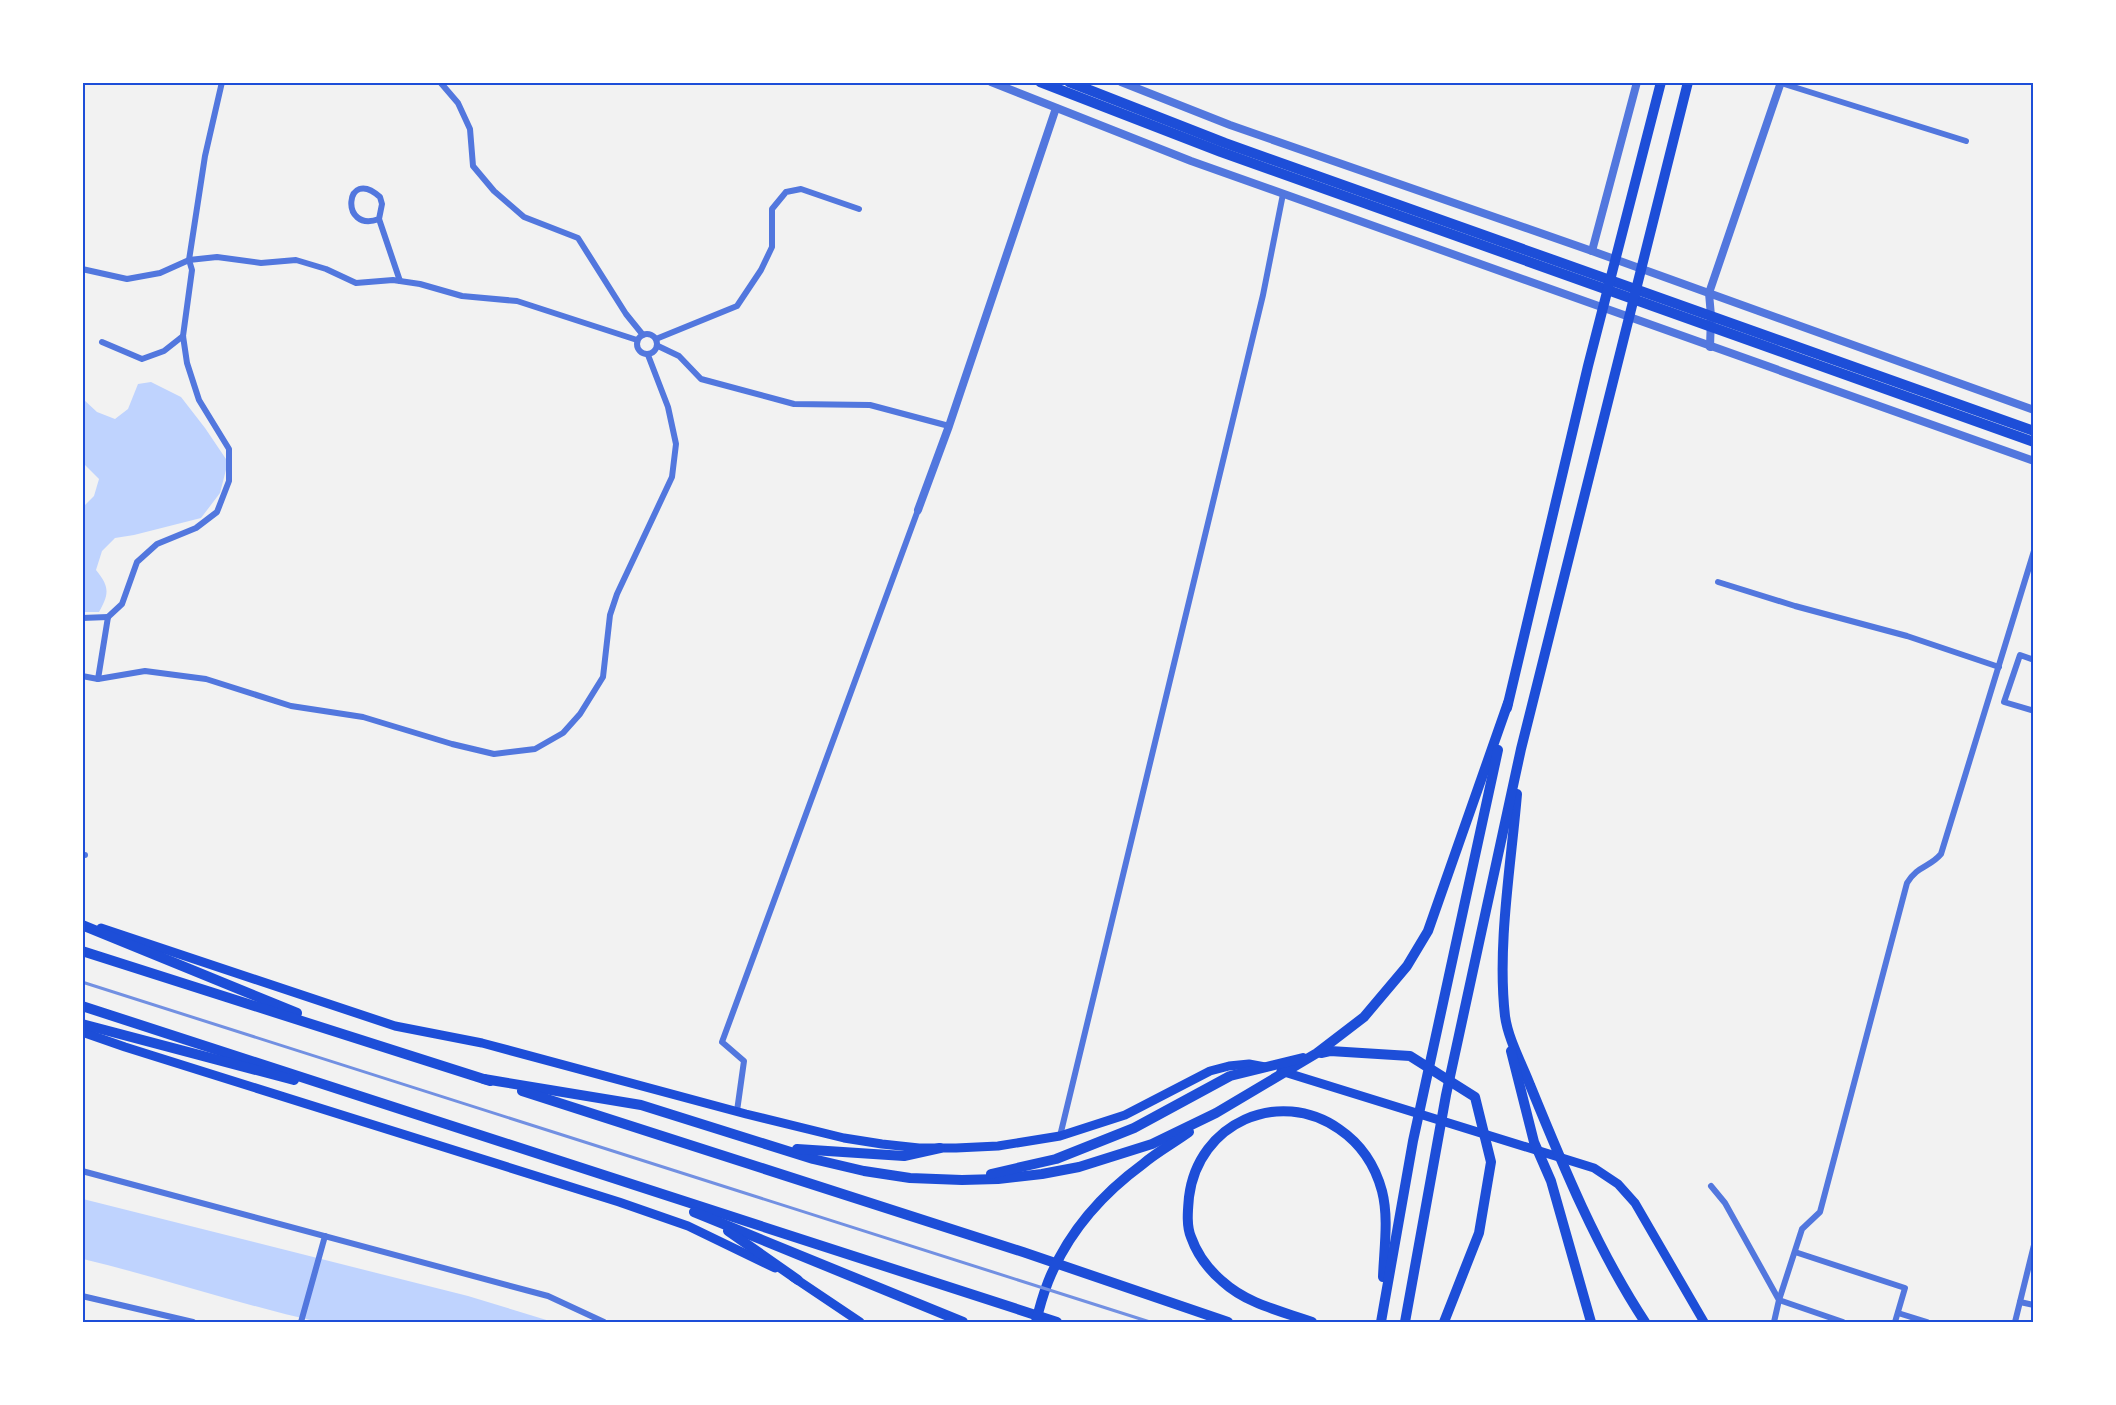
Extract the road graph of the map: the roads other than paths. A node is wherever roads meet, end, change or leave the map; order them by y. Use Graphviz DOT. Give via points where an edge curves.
graph roads {
  1 [pos="222,82"];
  2 [pos="440,82"];
  3 [pos="991,82"];
  4 [pos="1040,82"];
  5 [pos="1069,82"];
  6 [pos="1121,82"];
  7 [pos="1637,82"];
  8 [pos="1661,82"];
  9 [pos="1688,82"];
  10 [pos="1781,83"];
  11 [pos="1056,108"];
  12 [pos="1966,141"];
  13 [pos="1283,194"];
  14 [pos="859,209"];
  15 [pos="379,219"];
  16 [pos="1592,251"];
  17 [pos="189,260"];
  18 [pos="82,268"];
  19 [pos="400,281"];
  20 [pos="1709,293"];
  21 [pos="1711,321"];
  22 [pos="644,335"];
  23 [pos="183,336"];
  24 [pos="656,339"];
  25 [pos="637,340"];
  26 [pos="102,342"];
  27 [pos="658,346"];
  28 [pos="1710,347"];
  29 [pos="648,355"];
  30 [pos="2034,410"];
  31 [pos="949,426"];
  32 [pos="2034,431"];
  33 [pos="2034,441"];
  34 [pos="2034,461"];
  35 [pos="918,510"];
  36 [pos="2034,551"];
  37 [pos="1718,582"];
  38 [pos="108,617"];
  39 [pos="82,618"];
  40 [pos="2034,660"];
  41 [pos="1999,667"];
  42 [pos="82,676"];
  43 [pos="98,679"];
  44 [pos="1508,704"];
  45 [pos="2034,711"];
  46 [pos="1521,750"];
  47 [pos="82,923"];
  48 [pos="82,951"];
  49 [pos="82,1006"];
  50 [pos="1505,1018"];
  51 [pos="82,1024"];
  52 [pos="82,1032"];
  53 [pos="369,1043"];
  54 [pos="484,1079"];
  55 [pos="737,1111"];
  56 [pos="420,1113"];
  57 [pos="1216,1113"];
  58 [pos="1060,1136"];
  59 [pos="771,1146"];
  60 [pos="940,1148"];
  61 [pos="82,1171"];
  62 [pos="962,1180"];
  63 [pos="1711,1185"];
  64 [pos="638,1188"];
  65 [pos="711,1219"];
  66 [pos="325,1236"];
  67 [pos="1390,1236"];
  68 [pos="2034,1245"];
  69 [pos="1795,1252"];
  70 [pos="798,1280"];
  71 [pos="82,1296"];
  72 [pos="1779,1300"];
  73 [pos="2020,1302"];
  74 [pos="2034,1305"];
  75 [pos="1898,1313"];
  76 [pos="1381,1322"];
  77 [pos="193,1323"];
  78 [pos="302,1323"];
  79 [pos="604,1323"];
  80 [pos="860,1323"];
  81 [pos="963,1323"];
  82 [pos="1035,1323"];
  83 [pos="1058,1323"];
  84 [pos="1228,1323"];
  85 [pos="1312,1323"];
  86 [pos="1405,1323"];
  87 [pos="1444,1323"];
  88 [pos="1591,1323"];
  89 [pos="1645,1323"];
  90 [pos="1704,1323"];
  91 [pos="1774,1323"];
  92 [pos="1843,1323"];
  93 [pos="1894,1323"];
  94 [pos="1927,1323"];
  95 [pos="2015,1323"];
  1 -- 17 [label="street" via="205,156"];
  2 -- 22 [label="street" via="458,103 470,129 473,166 524,217 578,238 626,314"];
  3 -- 11 [label="street"];
  4 -- 21 [label="highway" via="1221,152"];
  5 -- 21 [label="highway"];
  6 -- 16 [label="street" via="1230,125"];
  7 -- 16 [label="street"];
  8 -- 44 [label="highway" via="1588,366"];
  9 -- 46 [label="highway"];
  10 -- 12 [label="street"];
  10 -- 20 [label="street"];
  11 -- 13 [label="street"];
  11 -- 31 [label="street"];
  13 -- 28 [label="street"];
  13 -- 58 [label="street" via="1263,295"];
  14 -- 24 [label="street" via="801,189 786,192 772,209 772,246 737,306"];
  15 -- 15 [label="street" via="380,197 367,188 354,193 350,200 356,217"];
  15 -- 19 [label="street"];
  16 -- 20 [label="street"];
  17 -- 18 [label="street" via="160,273 127,279"];
  17 -- 19 [label="street" via="296,260 356,283"];
  17 -- 23 [label="street" via="192,270"];
  19 -- 25 [label="street" via="462,296 517,301"];
  20 -- 21 [label="street"];
  20 -- 30 [label="street"];
  21 -- 28 [label="street"];
  21 -- 32 [label="highway"];
  21 -- 33 [label="highway"];
  22 -- 24 [label="street" via="651,334"];
  22 -- 25 [label="street"];
  23 -- 26 [label="street" via="164,351 141,359"];
  23 -- 38 [label="street" via="199,400 229,449 229,481 217,512 196,528 157,544 137,562 122,604"];
  24 -- 27 [label="street"];
  25 -- 29 [label="street" via="642,353"];
  27 -- 29 [label="street" via="655,353"];
  27 -- 31 [label="street" via="679,356 701,379 794,404 870,405"];
  28 -- 34 [label="street"];
  29 -- 43 [label="street" via="668,407 676,444 672,477 617,594 610,615 603,677 563,733 535,749 494,754 363,717 291,706 206,679 146,671"];
  31 -- 35 [label="street"];
  35 -- 55 [label="street" via="722,1042 744,1061"];
  36 -- 41 [label="street"];
  37 -- 41 [label="street" via="1907,636"];
  38 -- 39 [label="street"];
  38 -- 43 [label="street"];
  40 -- 45 [label="street" via="2020,655 2004,702"];
  41 -- 69 [label="street" via="1941,854 1935,862 1914,872 1907,883 1820,1212 1802,1228"];
  42 -- 43 [label="street"];
  44 -- 57 [label="highway" via="1428,931 1407,966 1364,1017 1317,1053"];
  44 -- 67 [label="highway"];
  46 -- 50 [label="highway" via="1503,938"];
  46 -- 86 [label="highway" via="1446,1095"];
  47 -- 53 [label="highway"];
  47 -- 55 [label="main road" via="395,1026 482,1043"];
  48 -- 53 [label="highway"];
  49 -- 56 [label="highway"];
  50 -- 88 [label="highway" via="1534,1142 1551,1181"];
  50 -- 89 [label="highway" via="1574,1188"];
  51 -- 56 [label="highway"];
  52 -- 70 [label="main road" via="688,1226"];
  53 -- 54 [label="highway"];
  54 -- 59 [label="highway" via="641,1105"];
  54 -- 84 [label="highway" via="1023,1252"];
  55 -- 60 [label="main road" via="844,1138"];
  56 -- 64 [label="highway"];
  57 -- 62 [label="highway" via="1152,1144 1079,1167"];
  57 -- 82 [label="highway" via="1143,1163 1078,1226 1047,1283"];
  58 -- 60 [label="main road" via="999,1146"];
  58 -- 90 [label="main road" via="1125,1115 1210,1071 1249,1064 1268,1067 1594,1168 1618,1184 1635,1203"];
  59 -- 60 [label="highway" via="904,1156"];
  59 -- 62 [label="highway" via="864,1171"];
  61 -- 66 [label="street"];
  62 -- 87 [label="highway" via="1056,1160 1134,1128 1230,1076 1330,1051 1410,1056 1475,1097 1491,1162 1479,1233"];
  63 -- 72 [label="street"];
  64 -- 65 [label="highway"];
  64 -- 83 [label="highway"];
  65 -- 70 [label="highway"];
  65 -- 81 [label="highway"];
  66 -- 78 [label="street"];
  66 -- 79 [label="street" via="548,1296"];
  67 -- 76 [label="highway"];
  67 -- 85 [label="highway" via="1374,1168 1363,1149 1329,1121 1283,1110 1259,1113 1220,1135 1207,1150 1193,1178 1187,1211 1190,1236 1202,1261 1250,1301"];
  68 -- 73 [label="street"];
  69 -- 72 [label="street"];
  69 -- 75 [label="street" via="1905,1288"];
  70 -- 80 [label="main road"];
  71 -- 77 [label="street"];
  72 -- 91 [label="street"];
  72 -- 92 [label="street"];
  73 -- 74 [label="street"];
  73 -- 95 [label="street"];
  75 -- 93 [label="street"];
  75 -- 94 [label="street"];
}
